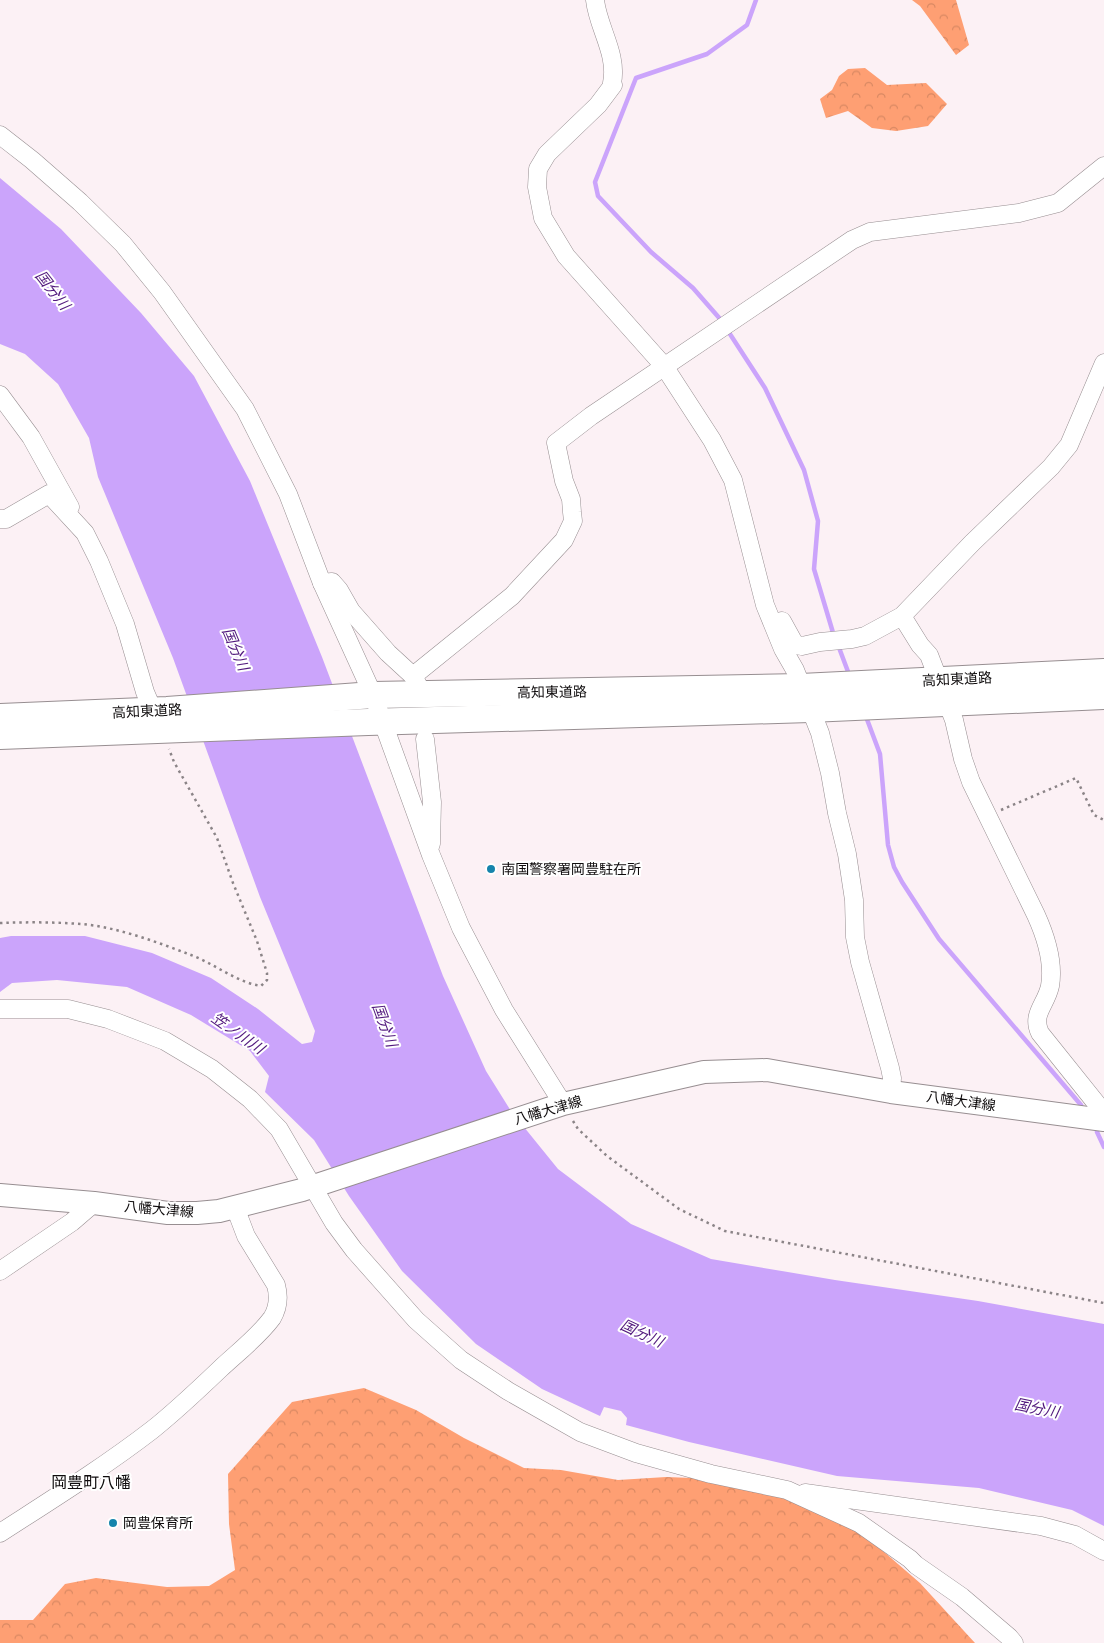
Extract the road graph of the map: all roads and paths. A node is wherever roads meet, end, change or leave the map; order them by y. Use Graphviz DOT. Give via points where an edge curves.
graph roads {
  1 [pos="595,0"];
  2 [pos="0,135"];
  3 [pos="1104,166"];
  4 [pos="1104,362"];
  5 [pos="664,366"];
  6 [pos="0,395"];
  7 [pos="31,437"];
  8 [pos="49,494"];
  9 [pos="0,519"];
  10 [pos="85,533"];
  11 [pos="322,583"];
  12 [pos="765,604"];
  13 [pos="902,616"];
  14 [pos="1104,672"];
  15 [pos="943,691"];
  16 [pos="366,696"];
  17 [pos="1104,696"];
  18 [pos="805,698"];
  19 [pos="0,717"];
  20 [pos="163,720"];
  21 [pos="375,721"];
  22 [pos="0,736"];
  23 [pos="425,739"];
  24 [pos="988,816"];
  25 [pos="1104,820"];
  26 [pos="431,855"];
  27 [pos="0,923"];
  28 [pos="0,1009"];
  29 [pos="891,1092"];
  30 [pos="559,1106"];
  31 [pos="1104,1113"];
  32 [pos="1104,1120"];
  33 [pos="314,1186"];
  34 [pos="0,1195"];
  35 [pos="94,1203"];
  36 [pos="235,1207"];
  37 [pos="0,1271"];
  38 [pos="1104,1303"];
  39 [pos="788,1490"];
  40 [pos="0,1533"];
  41 [pos="1104,1551"];
  42 [pos="1014,1643"];
  1 -- 5 [label="street" via="610,52 613,85 598,106 547,154 538,169 541,210 566,256"];
  2 -- 11 [label="street" via="32,160 123,244 162,292 245,409 288,494"];
  3 -- 5 [label="street" via="1058,203 1019,213 870,232 852,240"];
  4 -- 13 [label="street" via="1070,445"];
  5 -- 11 [label="street" via="556,443 572,505 573,520 564,540 512,596 416,681 351,611 332,582"];
  5 -- 12 [label="street" via="712,440 733,480"];
  6 -- 7 [label="street"];
  7 -- 8 [label="street"];
  7 -- 10 [label="street"];
  8 -- 9 [label="street" via="6,519"];
  8 -- 10 [label="street"];
  10 -- 20 [label="street"];
  11 -- 16 [label="street"];
  12 -- 13 [label="street" via="778,612 793,641 802,646 865,636"];
  12 -- 18 [label="street"];
  13 -- 15 [label="street" via="929,655"];
  14 -- 15 [label="highway, 高知東道路"];
  15 -- 17 [label="highway, 高知東道路"];
  15 -- 18 [label="highway, 高知東道路"];
  15 -- 24 [label="street" via="968,774"];
  16 -- 18 [label="highway, 高知東道路"];
  16 -- 20 [label="highway, 高知東道路"];
  16 -- 21 [label="street"];
  18 -- 21 [label="highway, 高知東道路"];
  18 -- 29 [label="street" via="820,733 848,854 857,947 890,1068"];
  19 -- 20 [label="highway, 高知東道路"];
  20 -- 21 [label="highway, 高知東道路"];
  20 -- 22 [label="highway, 高知東道路"];
  20 -- 27 [label="path" via="174,762 217,838 257,940 267,980 261,986 248,984 202,959 123,932 82,924"];
  21 -- 26 [label="street"];
  23 -- 26 [label="street" via="432,802"];
  24 -- 25 [label="path" via="1076,778 1094,815"];
  24 -- 31 [label="street" via="1047,943 1050,986 1036,1019 1037,1027"];
  26 -- 30 [label="street" via="461,928"];
  28 -- 33 [label="street" via="68,1009 108,1019 165,1040 212,1069 250,1099 279,1129"];
  29 -- 30 [label="main road, 八幡大津線" via="768,1070 704,1072"];
  29 -- 32 [label="main road, 八幡大津線"];
  30 -- 33 [label="main road, 八幡大津線"];
  30 -- 38 [label="path" via="606,1156 679,1209 725,1231"];
  33 -- 36 [label="main road, 八幡大津線"];
  33 -- 39 [label="street" via="334,1223 354,1250 416,1320 461,1360 508,1391 580,1432 636,1453 711,1474"];
  34 -- 35 [label="main road, 八幡大津線"];
  35 -- 36 [label="main road, 八幡大津線" via="168,1213 197,1213"];
  35 -- 37 [label="street"];
  36 -- 40 [label="street" via="246,1236 276,1285 279,1294 272,1317 188,1399 151,1430"];
  39 -- 41 [label="street" via="1041,1526 1075,1535"];
  39 -- 42 [label="street" via="859,1524 962,1597"];
}
